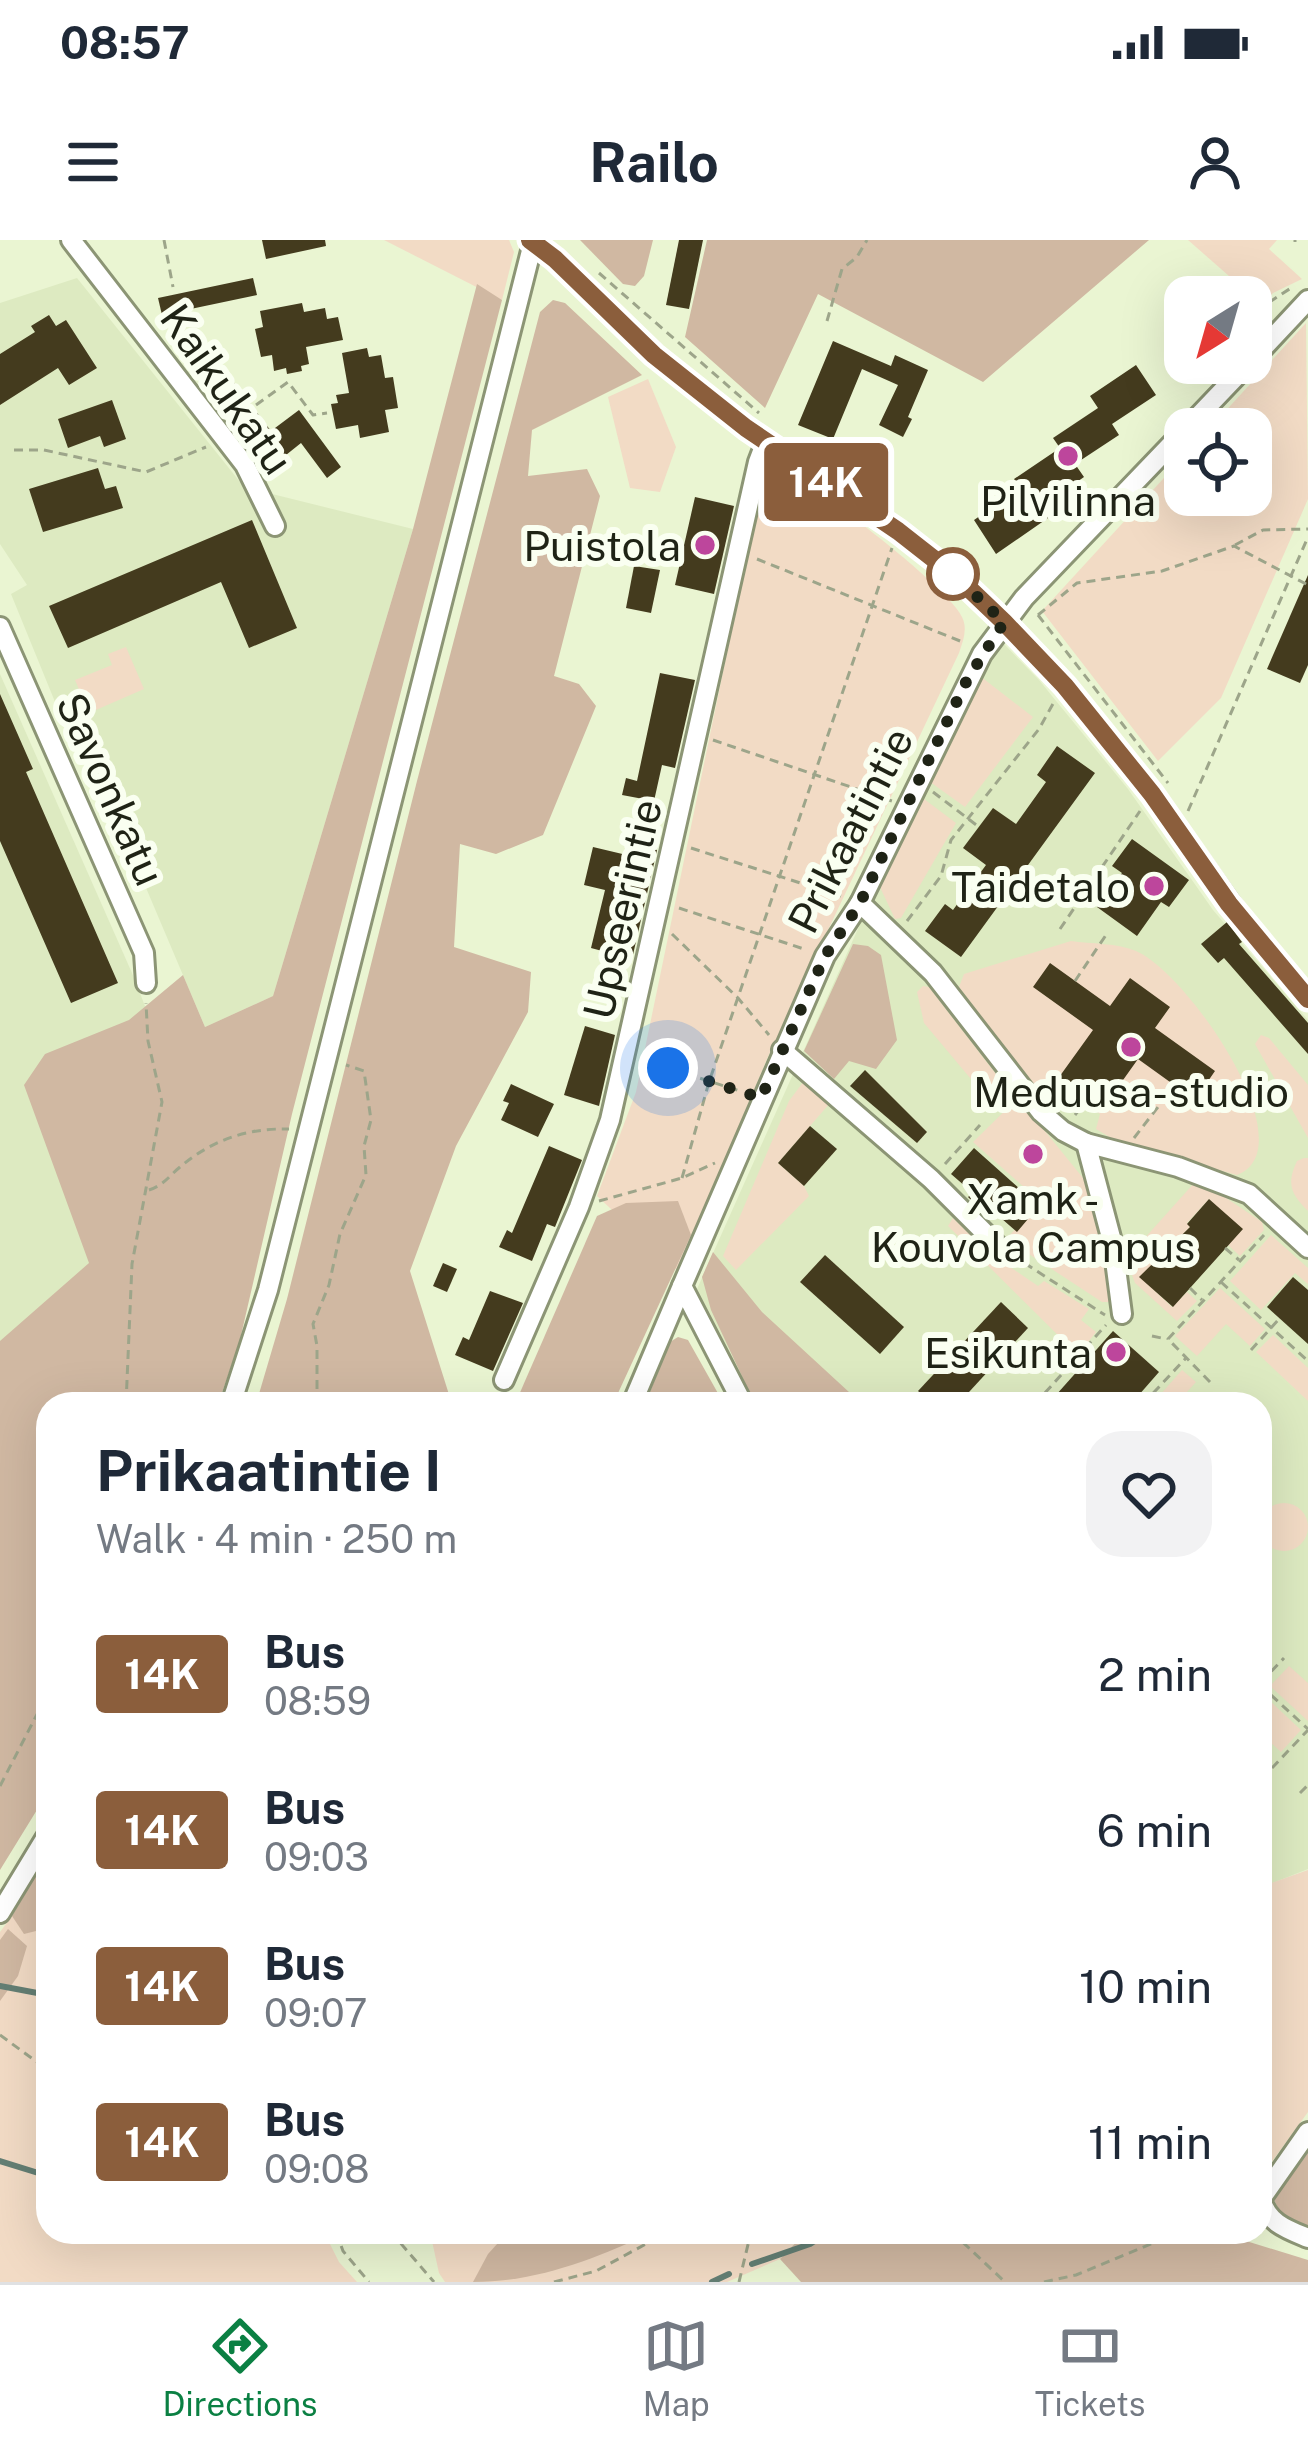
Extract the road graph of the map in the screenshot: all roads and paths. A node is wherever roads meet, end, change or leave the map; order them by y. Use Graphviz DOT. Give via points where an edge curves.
graph roads {
  1 [pos="71,240"];
  2 [pos="164,240"];
  3 [pos="867,240"];
  4 [pos="532,241"];
  5 [pos="592,267"];
  6 [pos="172,286"];
  7 [pos="1302,292"];
  8 [pos="1272,302"];
  9 [pos="827,321"];
  10 [pos="1272,332"];
  11 [pos="1229,384"];
  12 [pos="256,405"];
  13 [pos="1205,408"];
  14 [pos="327,413"];
  15 [pos="769,433"];
  16 [pos="224,437"];
  17 [pos="14,451"];
  18 [pos="1164,451"];
  19 [pos="275,526"];
  20 [pos="1308,529"];
  21 [pos="898,531"];
  22 [pos="1308,537"];
  23 [pos="1234,546"];
  24 [pos="738,552"];
  25 [pos="1291,578"];
  26 [pos="1308,585"];
  27 [pos="872,604"];
  28 [pos="1038,615"];
  29 [pos="1004,622"];
  30 [pos="0,627"];
  31 [pos="982,653"];
  32 [pos="1045,716"];
  33 [pos="698,734"];
  34 [pos="814,775"];
  35 [pos="1165,778"];
  36 [pos="917,780"];
  37 [pos="1152,794"];
  38 [pos="905,805"];
  39 [pos="1188,813"];
  40 [pos="966,818"];
  41 [pos="979,827"];
  42 [pos="673,843"];
  43 [pos="780,876"];
  44 [pos="860,903"];
  45 [pos="658,911"];
  46 [pos="1060,928"];
  47 [pos="759,933"];
  48 [pos="1106,935"];
  49 [pos="895,937"];
  50 [pos="808,950"];
  51 [pos="1075,981"];
  52 [pos="146,983"];
  53 [pos="738,998"];
  54 [pos="1308,999"];
  55 [pos="782,1050"];
  56 [pos="626,1054"];
  57 [pos="327,1060"];
  58 [pos="709,1082"];
  59 [pos="1172,1089"];
  60 [pos="761,1098"];
  61 [pos="980,1125"];
  62 [pos="309,1130"];
  63 [pos="1086,1143"];
  64 [pos="739,1153"];
  65 [pos="1122,1154"];
  66 [pos="682,1178"];
  67 [pos="931,1179"];
  68 [pos="146,1191"];
  69 [pos="579,1207"];
  70 [pos="1279,1220"];
  71 [pos="998,1246"];
  72 [pos="1225,1248"];
  73 [pos="1308,1248"];
  74 [pos="1240,1261"];
  75 [pos="1221,1282"];
  76 [pos="682,1286"];
  77 [pos="1190,1288"];
  78 [pos="1203,1301"];
  79 [pos="1123,1314"];
  80 [pos="1280,1318"];
  81 [pos="1272,1328"];
  82 [pos="1152,1336"];
  83 [pos="1168,1339"];
  84 [pos="1251,1350"];
  85 [pos="1186,1358"];
  86 [pos="1308,1361"];
  87 [pos="504,1380"];
  88 [pos="1210,1382"];
  89 [pos="127,1392"];
  90 [pos="235,1392"];
  91 [pos="317,1392"];
  92 [pos="637,1392"];
  93 [pos="737,1392"];
  94 [pos="1046,1392"];
  95 [pos="1154,1392"];
  96 [pos="1284,1658"];
  97 [pos="1272,1671"];
  98 [pos="1272,1696"];
  99 [pos="36,1717"];
  100 [pos="1308,1729"];
  101 [pos="1272,1768"];
  102 [pos="1308,1785"];
  103 [pos="0,1786"];
  104 [pos="1300,1793"];
  105 [pos="36,1854"];
  106 [pos="0,1913"];
  107 [pos="0,2035"];
  108 [pos="36,2061"];
  109 [pos="1308,2132"];
  110 [pos="1272,2183"];
  111 [pos="1272,2220"];
  112 [pos="1308,2238"];
  113 [pos="340,2244"];
  114 [pos="402,2244"];
  115 [pos="646,2244"];
  116 [pos="748,2244"];
  117 [pos="965,2244"];
  118 [pos="1151,2244"];
  119 [pos="369,2282"];
  120 [pos="434,2282"];
  121 [pos="554,2282"];
  122 [pos="739,2282"];
  123 [pos="1005,2282"];
  124 [pos="1044,2282"];
  1 -- 16 [label="street, Kaikukatu"];
  2 -- 6 [label="path"];
  3 -- 9 [label="path" via="842,269"];
  4 -- 15 [label="street" via="654,355"];
  4 -- 57 [label="street"];
  5 -- 15 [label="path"];
  7 -- 8 [label="path"];
  7 -- 10 [label="street, Prikaatintie"];
  11 -- 13 [label="street, Prikaatintie"];
  12 -- 14 [label="path" via="288,382 313,415"];
  15 -- 21 [label="street"];
  15 -- 24 [label="street, Upseerintie"];
  16 -- 17 [label="path" via="146,472"];
  16 -- 19 [label="street, Kaikukatu"];
  18 -- 29 [label="street, Prikaatintie"];
  20 -- 23 [label="path" via="1263,530"];
  21 -- 27 [label="path"];
  21 -- 29 [label="street"];
  22 -- 25 [label="path"];
  23 -- 25 [label="path"];
  23 -- 28 [label="path" via="1162,571 1077,583"];
  24 -- 27 [label="path"];
  24 -- 33 [label="street, Upseerintie"];
  25 -- 26 [label="path"];
  25 -- 39 [label="path"];
  27 -- 31 [label="path"];
  27 -- 34 [label="path"];
  29 -- 31 [label="street, Prikaatintie"];
  29 -- 37 [label="street"];
  30 -- 52 [label="street, Savonkatu" via="144,952"];
  31 -- 36 [label="street, Prikaatintie"];
  32 -- 40 [label="path"];
  33 -- 34 [label="path"];
  33 -- 42 [label="street, Upseerintie"];
  34 -- 38 [label="path"];
  34 -- 43 [label="path"];
  35 -- 37 [label="path"];
  36 -- 38 [label="street, Prikaatintie"];
  36 -- 40 [label="path"];
  37 -- 46 [label="path"];
  37 -- 54 [label="street"];
  38 -- 44 [label="street, Prikaatintie"];
  40 -- 41 [label="path"];
  40 -- 49 [label="path" via="941,876"];
  42 -- 43 [label="path"];
  42 -- 45 [label="street, Upseerintie"];
  43 -- 44 [label="path"];
  43 -- 47 [label="path"];
  44 -- 49 [label="street"];
  44 -- 55 [label="street, Prikaatintie" via="825,956"];
  45 -- 47 [label="path"];
  45 -- 53 [label="path"];
  45 -- 56 [label="street, Upseerintie"];
  47 -- 50 [label="path"];
  47 -- 53 [label="path"];
  48 -- 51 [label="path"];
  49 -- 63 [label="street" via="933,973 1041,1112"];
  52 -- 68 [label="path" via="162,1102"];
  53 -- 55 [label="path"];
  53 -- 58 [label="path"];
  55 -- 60 [label="street, Prikaatintie"];
  55 -- 67 [label="street"];
  56 -- 58 [label="path"];
  56 -- 69 [label="street, Upseerintie"];
  57 -- 62 [label="street"];
  57 -- 91 [label="path" via="364,1070 370,1120 366,1174 313,1324"];
  58 -- 60 [label="path"];
  58 -- 66 [label="path"];
  59 -- 65 [label="path"];
  60 -- 64 [label="street, Prikaatintie"];
  61 -- 67 [label="path"];
  62 -- 68 [label="path" via="210,1143"];
  62 -- 90 [label="street"];
  63 -- 65 [label="street"];
  63 -- 79 [label="street"];
  64 -- 66 [label="path"];
  64 -- 76 [label="street, Prikaatintie"];
  65 -- 70 [label="street" via="1250,1194"];
  66 -- 69 [label="path"];
  67 -- 71 [label="street"];
  68 -- 89 [label="path" via="132,1264"];
  69 -- 87 [label="street, Upseerintie"];
  70 -- 73 [label="street"];
  70 -- 74 [label="path"];
  71 -- 94 [label="path" via="1111,1319"];
  72 -- 74 [label="path"];
  74 -- 75 [label="path"];
  75 -- 78 [label="path"];
  75 -- 81 [label="path"];
  76 -- 92 [label="street, Prikaatintie"];
  76 -- 93 [label="street"];
  77 -- 78 [label="path"];
  78 -- 83 [label="path"];
  80 -- 81 [label="path"];
  81 -- 84 [label="path"];
  81 -- 86 [label="path"];
  82 -- 83 [label="path"];
  83 -- 85 [label="path"];
  85 -- 88 [label="path"];
  85 -- 95 [label="path"];
  96 -- 97 [label="path"];
  98 -- 100 [label="path"];
  99 -- 103 [label="path"];
  100 -- 101 [label="path"];
  102 -- 104 [label="path"];
  105 -- 106 [label="street"];
  107 -- 108 [label="path"];
  109 -- 110 [label="street"];
  111 -- 112 [label="street"];
  113 -- 119 [label="path"];
  114 -- 120 [label="path"];
  115 -- 121 [label="path"];
  116 -- 122 [label="path"];
  117 -- 123 [label="path"];
  118 -- 124 [label="path"];
}
